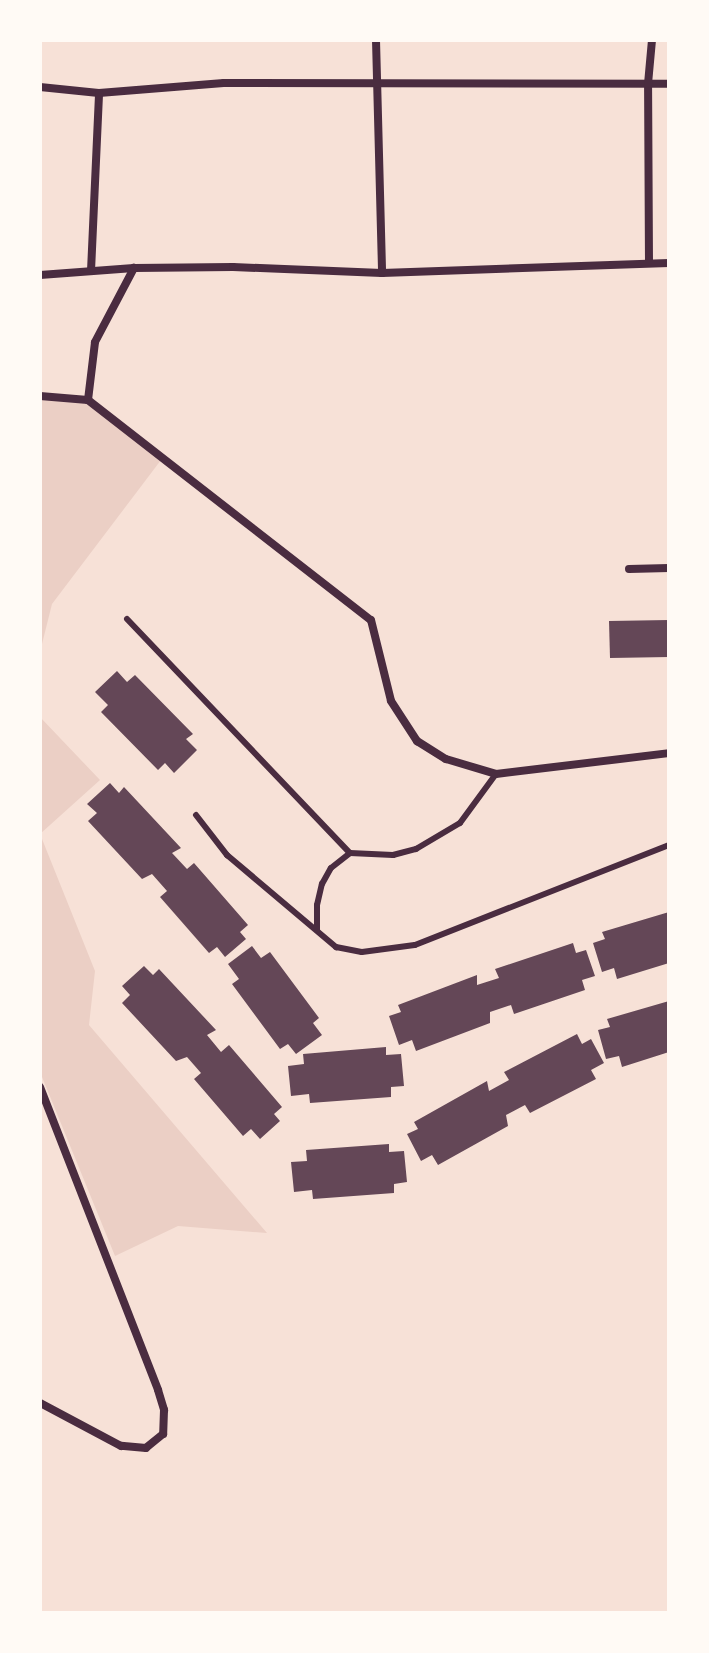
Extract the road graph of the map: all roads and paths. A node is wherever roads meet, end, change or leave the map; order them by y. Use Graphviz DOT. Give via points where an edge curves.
graph roads {
  1 [pos="376,40"];
  2 [pos="652,40"];
  3 [pos="378,83"];
  4 [pos="648,84"];
  5 [pos="669,84"];
  6 [pos="40,87"];
  7 [pos="99,93"];
  8 [pos="649,263"];
  9 [pos="669,263"];
  10 [pos="134,268"];
  11 [pos="91,271"];
  12 [pos="382,273"];
  13 [pos="40,275"];
  14 [pos="40,396"];
  15 [pos="88,400"];
  16 [pos="669,568"];
  17 [pos="629,569"];
  18 [pos="127,619"];
  19 [pos="669,753"];
  20 [pos="496,774"];
  21 [pos="196,815"];
  22 [pos="669,845"];
  23 [pos="350,853"];
  24 [pos="317,930"];
  25 [pos="40,1087"];
  26 [pos="40,1403"];
  1 -- 3 [label="street"];
  2 -- 4 [label="street"];
  3 -- 4 [label="street"];
  3 -- 7 [label="street" via="224,83"];
  3 -- 12 [label="street"];
  4 -- 5 [label="street"];
  4 -- 8 [label="street"];
  6 -- 7 [label="street"];
  7 -- 11 [label="street"];
  8 -- 9 [label="street"];
  8 -- 12 [label="street"];
  10 -- 11 [label="street"];
  10 -- 12 [label="street"];
  10 -- 15 [label="street" via="95,342"];
  11 -- 13 [label="street"];
  14 -- 15 [label="street"];
  15 -- 20 [label="street" via="371,620 391,701 417,741 446,759"];
  16 -- 17 [label="street"];
  18 -- 23 [label="lane"];
  19 -- 20 [label="street"];
  20 -- 23 [label="lane" via="460,823 416,849 393,855"];
  21 -- 24 [label="lane" via="227,855"];
  22 -- 24 [label="lane" via="415,945 362,952 336,947"];
  23 -- 24 [label="lane" via="331,868 322,884"];
  25 -- 26 [label="street" via="158,1390 163,1434 146,1448 121,1446"];
}
